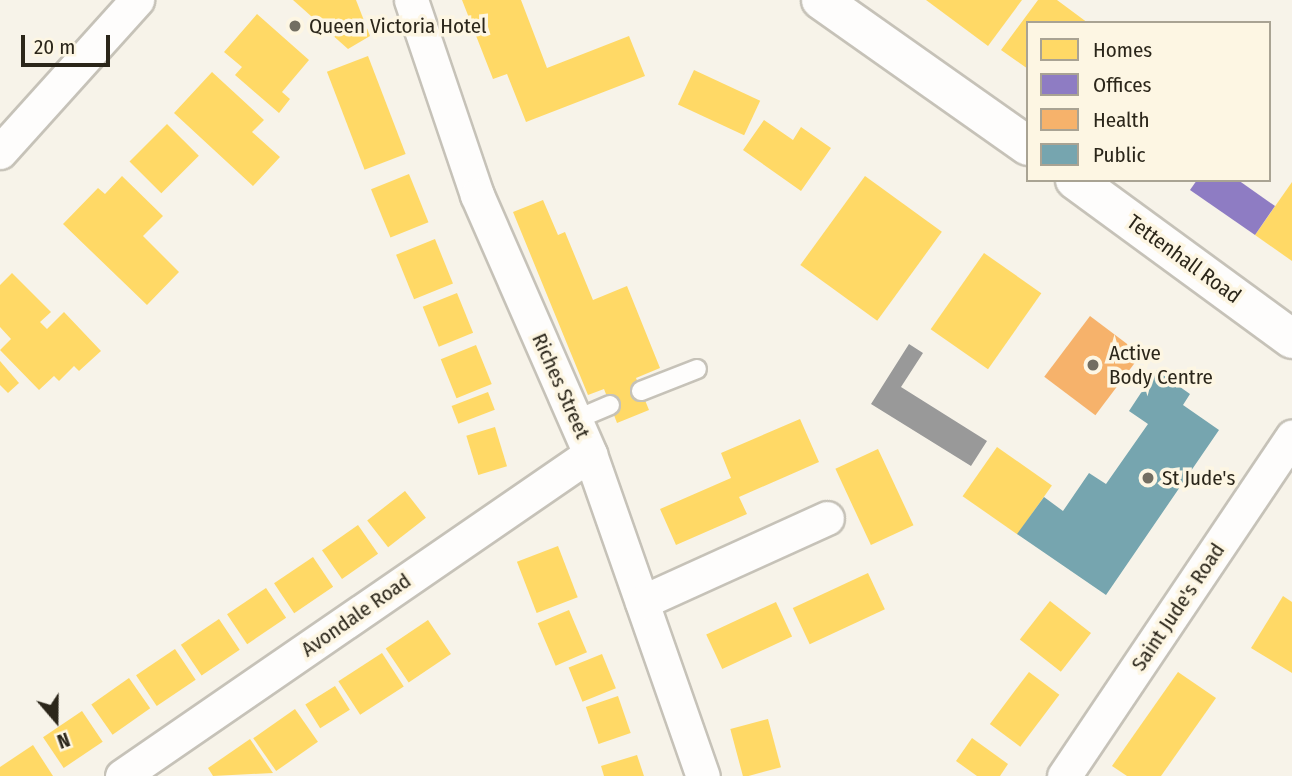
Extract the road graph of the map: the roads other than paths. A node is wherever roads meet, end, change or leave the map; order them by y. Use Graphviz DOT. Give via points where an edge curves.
graph roads {
  1 [pos="137,0"];
  2 [pos="411,0"];
  3 [pos="821,0"];
  4 [pos="1026,145"];
  5 [pos="0,152"];
  6 [pos="1078,182"];
  7 [pos="1292,338"];
  8 [pos="697,369"];
  9 [pos="641,391"];
  10 [pos="610,405"];
  11 [pos="575,420"];
  12 [pos="1292,437"];
  13 [pos="590,454"];
  14 [pos="827,518"];
  15 [pos="642,601"];
  16 [pos="122,776"];
  17 [pos="703,776"];
  18 [pos="1064,776"];
  1 -- 5 [label="street"];
  2 -- 11 [label="street, Riches Street" via="477,195"];
  3 -- 4 [label="highway"];
  6 -- 7 [label="highway, Tettenhall Road"];
  8 -- 9 [label="lane"];
  10 -- 11 [label="lane"];
  11 -- 13 [label="street, Riches Street"];
  12 -- 18 [label="street, Saint Jude's Road"];
  13 -- 15 [label="street, Riches Street"];
  13 -- 16 [label="street, Avondale Road"];
  14 -- 15 [label="street"];
  15 -- 17 [label="street, Riches Street"];
}
